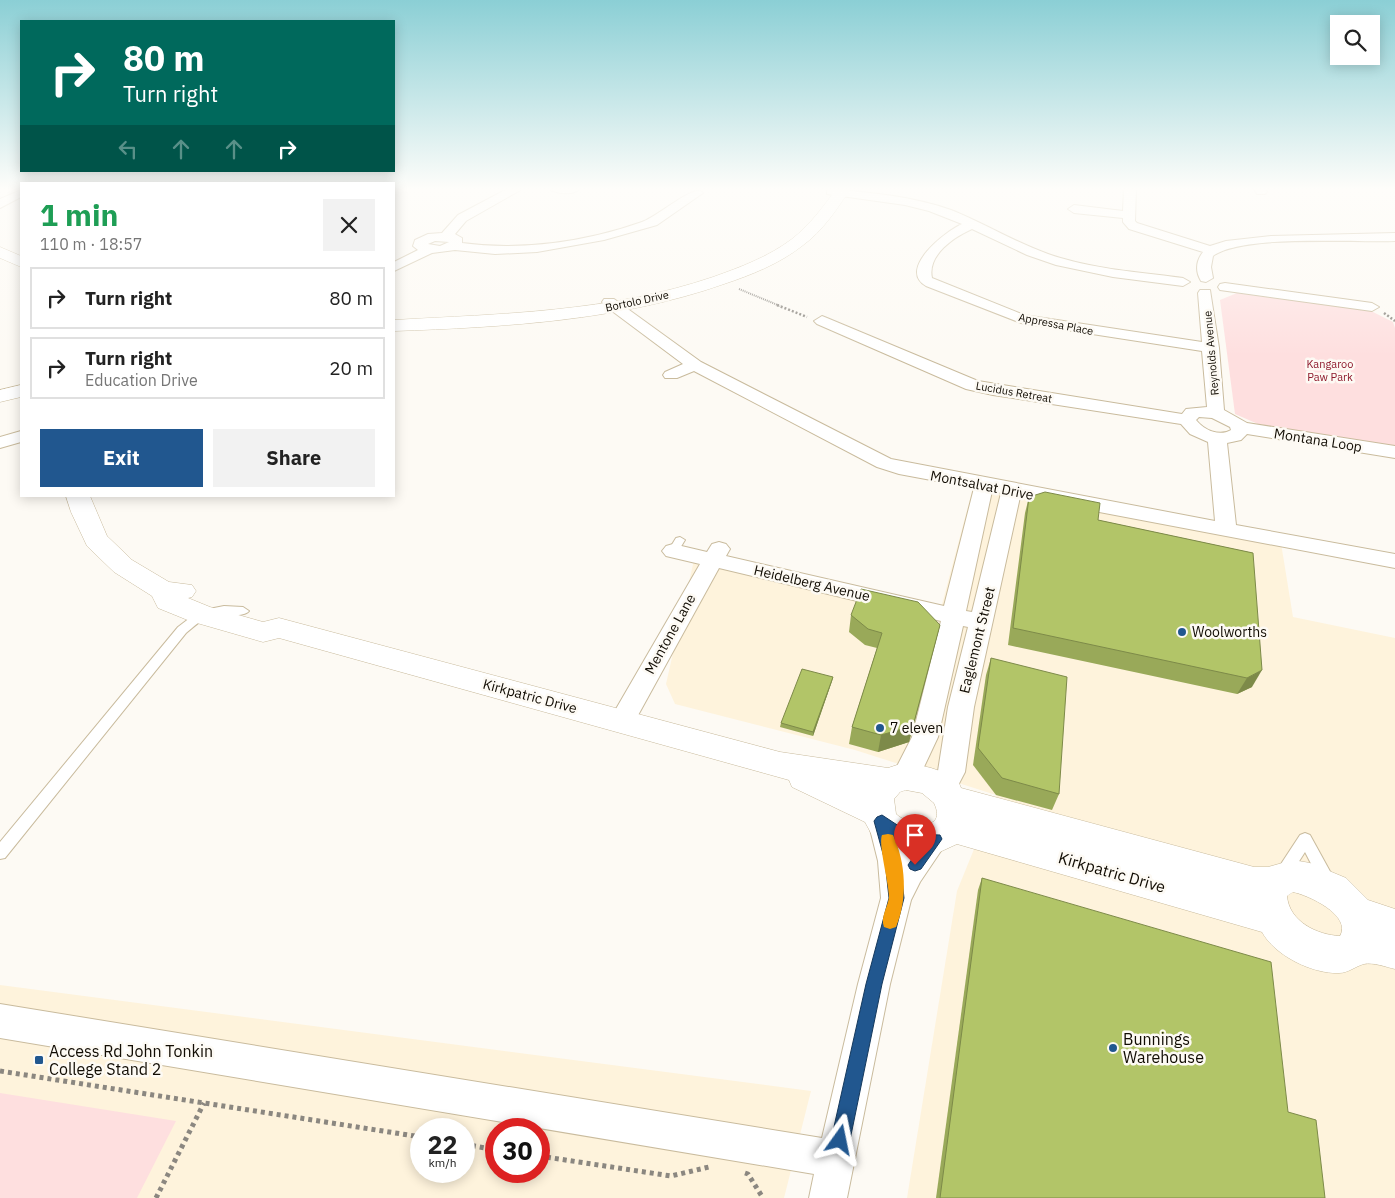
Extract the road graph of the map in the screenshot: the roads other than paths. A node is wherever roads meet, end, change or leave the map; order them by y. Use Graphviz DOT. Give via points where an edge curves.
graph roads {
  1 [pos="446,244"];
  2 [pos="458,244"];
  3 [pos="571,244"];
  4 [pos="794,244"];
  5 [pos="941,244"];
  6 [pos="1014,244"];
  7 [pos="1190,244"];
  8 [pos="1233,244"];
  9 [pos="1383,244"];
  10 [pos="1212,250"];
  11 [pos="1395,250"];
  12 [pos="0,252"];
  13 [pos="20,262"];
  14 [pos="395,266"];
  15 [pos="1206,285"];
  16 [pos="611,304"];
  17 [pos="1372,307"];
  18 [pos="395,321"];
  19 [pos="822,321"];
  20 [pos="395,326"];
  21 [pos="1211,348"];
  22 [pos="696,365"];
  23 [pos="671,374"];
  24 [pos="20,391"];
  25 [pos="0,396"];
  26 [pos="1216,413"];
  27 [pos="1187,420"];
  28 [pos="1241,428"];
  29 [pos="20,436"];
  30 [pos="1217,438"];
  31 [pos="0,443"];
  32 [pos="1395,452"];
  33 [pos="984,485"];
  34 [pos="1012,491"];
  35 [pos="78,497"];
  36 [pos="1226,531"];
  37 [pos="676,545"];
  38 [pos="716,554"];
  39 [pos="1395,561"];
  40 [pos="164,591"];
  41 [pos="955,609"];
  42 [pos="243,611"];
  43 [pos="200,614"];
  44 [pos="983,615"];
  45 [pos="279,628"];
  46 [pos="622,721"];
  47 [pos="780,765"];
  48 [pos="897,779"];
  49 [pos="944,813"];
  50 [pos="879,817"];
  51 [pos="0,853"];
  52 [pos="1276,893"];
  53 [pos="896,898"];
  54 [pos="1361,925"];
  55 [pos="1395,927"];
  56 [pos="0,1021"];
  57 [pos="836,1159"];
  58 [pos="828,1198"];
  1 -- 14 [label="street"];
  2 -- 3 [label="street" via="474,250 516,250"];
  4 -- 16 [label="street, Bortolo Drive" via="762,263 702,286"];
  5 -- 21 [label="street, Appressa Place" via="924,271 926,280 1021,319"];
  6 -- 15 [label="street" via="1058,261 1094,270 1183,282 1189,278"];
  7 -- 10 [label="street"];
  8 -- 10 [label="street"];
  9 -- 11 [label="street"];
  10 -- 15 [label="street, Reynolds Avenue" via="1203,269"];
  12 -- 13 [label="street"];
  15 -- 17 [label="street" via="1222,283 1225,287"];
  15 -- 21 [label="street, Reynolds Avenue"];
  16 -- 18 [label="street, Bortolo Drive"];
  16 -- 20 [label="street, Bortolo Drive" via="561,314"];
  16 -- 22 [label="street, Montsalvat Drive"];
  19 -- 27 [label="street, Lucidus Retreat" via="972,385"];
  21 -- 26 [label="street, Reynolds Avenue"];
  22 -- 23 [label="street"];
  22 -- 33 [label="street, Montsalvat Drive" via="884,463 921,474"];
  24 -- 25 [label="street"];
  26 -- 27 [label="street" via="1192,413"];
  26 -- 28 [label="street" via="1233,419"];
  27 -- 30 [label="street" via="1193,429"];
  28 -- 30 [label="street" via="1238,435"];
  28 -- 32 [label="street, Montana Loop"];
  29 -- 31 [label="street"];
  30 -- 36 [label="street"];
  33 -- 34 [label="street, Montsalvat Drive"];
  33 -- 41 [label="street, Eaglemont Street"];
  34 -- 36 [label="street, Montsalvat Drive"];
  34 -- 44 [label="street, Eaglemont Street"];
  35 -- 40 [label="street, Kirkpatric Drive" via="96,540 123,566"];
  36 -- 39 [label="street, Montsalvat Drive"];
  37 -- 38 [label="street, Heidelberg Avenue"];
  38 -- 41 [label="street, Heidelberg Avenue"];
  38 -- 46 [label="street, Mentone Lane"];
  40 -- 42 [label="street, Kirkpatric Drive" via="184,590"];
  40 -- 43 [label="street, Kirkpatric Drive" via="168,601"];
  41 -- 44 [label="street, Heidelberg Avenue"];
  41 -- 48 [label="street, Eaglemont Street" via="925,737"];
  42 -- 43 [label="lane"];
  42 -- 45 [label="street, Kirkpatric Drive" via="276,620"];
  43 -- 45 [label="street, Kirkpatric Drive" via="263,632"];
  43 -- 51 [label="lane" via="182,630"];
  44 -- 49 [label="street, Eaglemont Street" via="956,730"];
  45 -- 46 [label="street, Kirkpatric Drive"];
  46 -- 47 [label="street, Kirkpatric Drive"];
  47 -- 48 [label="street, Kirkpatric Drive"];
  47 -- 50 [label="street, Kirkpatric Drive"];
  48 -- 49 [label="street" via="931,782"];
  48 -- 50 [label="street" via="877,795"];
  49 -- 50 [label="street" via="920,841 909,840 894,832"];
  49 -- 52 [label="street, Kirkpatric Drive"];
  49 -- 53 [label="street, Eaglemont Street"];
  50 -- 53 [label="street" via="893,861"];
  52 -- 54 [label="street" via="1306,878"];
  52 -- 54 [label="street" via="1295,941 1326,954 1340,955 1352,951"];
  53 -- 57 [label="street"];
  54 -- 55 [label="street"];
  56 -- 57 [label="street"];
  57 -- 58 [label="street"];
}
